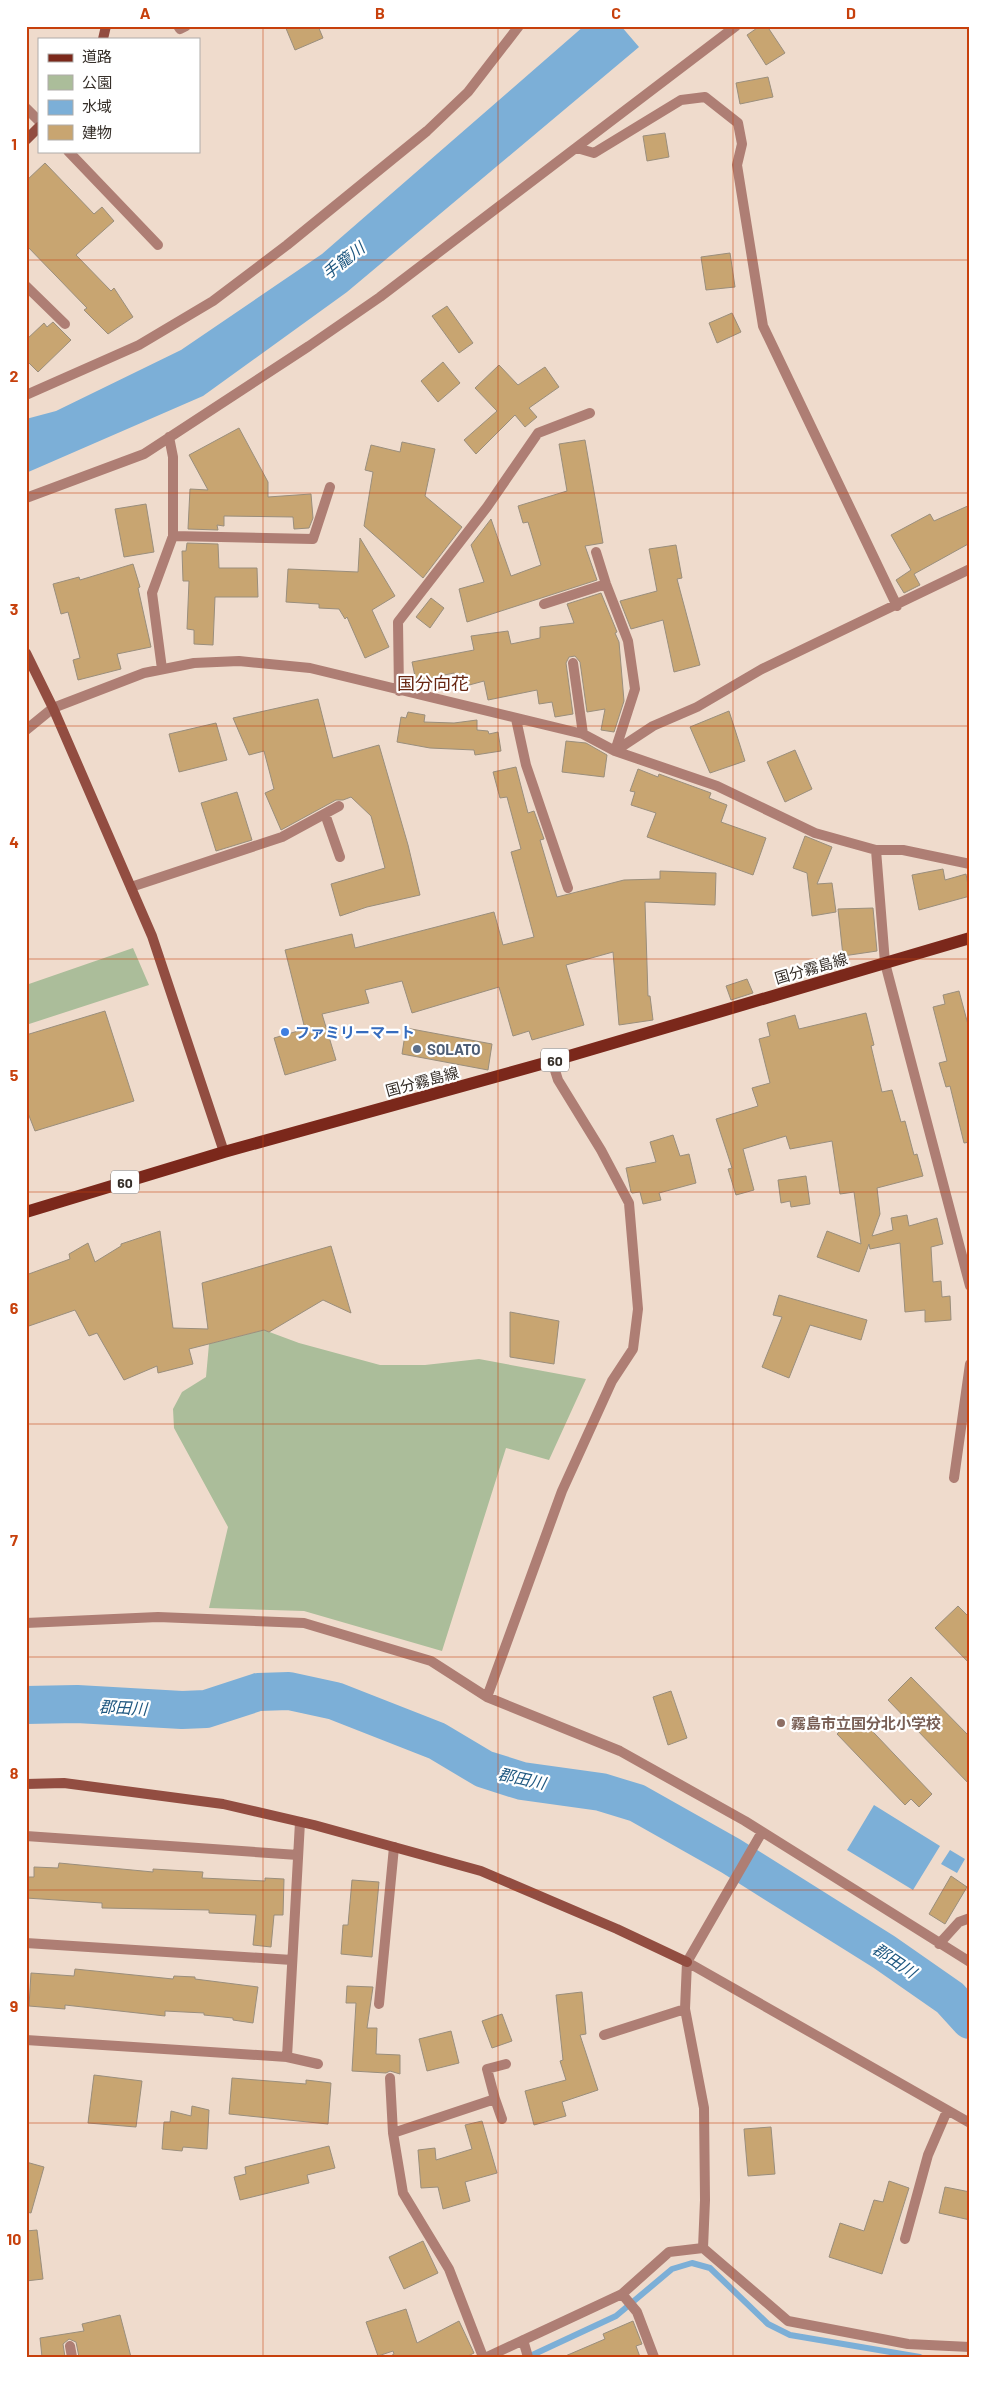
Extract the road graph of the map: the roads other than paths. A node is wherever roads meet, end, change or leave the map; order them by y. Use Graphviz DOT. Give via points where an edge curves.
graph roads {
  1 [pos="178,26"];
  2 [pos="186,26"];
  3 [pos="519,26"];
  4 [pos="736,26"];
  5 [pos="26,108"];
  6 [pos="38,120"];
  7 [pos="38,128"];
  8 [pos="26,140"];
  9 [pos="577,148"];
  10 [pos="69,152"];
  11 [pos="158,245"];
  12 [pos="26,286"];
  13 [pos="65,324"];
  14 [pos="26,395"];
  15 [pos="590,412"];
  16 [pos="169,437"];
  17 [pos="330,487"];
  18 [pos="26,498"];
  19 [pos="172,536"];
  20 [pos="596,552"];
  21 [pos="970,569"];
  22 [pos="606,584"];
  23 [pos="544,604"];
  24 [pos="897,606"];
  25 [pos="26,653"];
  26 [pos="573,663"];
  27 [pos="162,669"];
  28 [pos="399,691"];
  29 [pos="53,708"];
  30 [pos="516,719"];
  31 [pos="26,730"];
  32 [pos="583,734"];
  33 [pos="615,751"];
  34 [pos="339,806"];
  35 [pos="325,814"];
  36 [pos="876,850"];
  37 [pos="340,857"];
  38 [pos="970,864"];
  39 [pos="130,887"];
  40 [pos="568,888"];
  41 [pos="970,938"];
  42 [pos="885,963"];
  43 [pos="552,1061"];
  44 [pos="224,1152"];
  45 [pos="26,1212"];
  46 [pos="970,1286"];
  47 [pos="970,1364"];
  48 [pos="954,1478"];
  49 [pos="26,1623"];
  50 [pos="487,1697"];
  51 [pos="26,1784"];
  52 [pos="300,1822"];
  53 [pos="26,1836"];
  54 [pos="760,1836"];
  55 [pos="394,1846"];
  56 [pos="298,1854"];
  57 [pos="970,1918"];
  58 [pos="26,1943"];
  59 [pos="939,1944"];
  60 [pos="690,1958"];
  61 [pos="292,1960"];
  62 [pos="970,1962"];
  63 [pos="379,2004"];
  64 [pos="685,2009"];
  65 [pos="604,2035"];
  66 [pos="26,2040"];
  67 [pos="287,2057"];
  68 [pos="318,2064"];
  69 [pos="506,2064"];
  70 [pos="390,2078"];
  71 [pos="495,2099"];
  72 [pos="947,2111"];
  73 [pos="502,2119"];
  74 [pos="970,2123"];
  75 [pos="393,2133"];
  76 [pos="905,2239"];
  77 [pos="703,2248"];
  78 [pos="624,2296"];
  79 [pos="524,2342"];
  80 [pos="970,2346"];
  81 [pos="485,2357"];
  82 [pos="528,2357"];
  83 [pos="654,2357"];
  1 -- 2 [label="street" via="180,29"];
  3 -- 14 [label="street" via="468,92 427,132 280,251 213,301 139,346"];
  4 -- 9 [label="street"];
  5 -- 6 [label="street"];
  7 -- 8 [label="street"];
  9 -- 16 [label="street" via="380,297"];
  9 -- 24 [label="street" via="594,153 681,100 706,97 738,123 742,144 737,165 763,326"];
  10 -- 11 [label="street"];
  12 -- 13 [label="street"];
  15 -- 28 [label="street" via="538,433 487,508 398,622"];
  16 -- 18 [label="street" via="144,454"];
  16 -- 19 [label="street" via="173,457"];
  17 -- 19 [label="street" via="313,539"];
  19 -- 27 [label="street" via="152,593"];
  20 -- 22 [label="street"];
  21 -- 24 [label="street"];
  22 -- 23 [label="street"];
  22 -- 33 [label="street" via="628,641 635,689"];
  24 -- 33 [label="street" via="762,669 697,707 653,726"];
  25 -- 29 [label="street"];
  26 -- 32 [label="street"];
  27 -- 28 [label="street" via="209,661 267,662 310,668"];
  27 -- 29 [label="street"];
  28 -- 30 [label="street"];
  29 -- 31 [label="street"];
  29 -- 39 [label="street"];
  30 -- 32 [label="street"];
  30 -- 40 [label="street" via="526,765"];
  32 -- 33 [label="street"];
  33 -- 36 [label="street" via="716,786 815,833"];
  34 -- 35 [label="street"];
  35 -- 37 [label="street"];
  35 -- 39 [label="street" via="282,837"];
  36 -- 38 [label="street" via="903,850"];
  36 -- 42 [label="street"];
  39 -- 44 [label="street" via="152,936"];
  41 -- 42 [label="main road, 国分霧島線 / 60"];
  42 -- 43 [label="main road, 国分霧島線 / 60"];
  42 -- 46 [label="street"];
  43 -- 44 [label="main road, 国分霧島線 / 60"];
  43 -- 50 [label="street" via="558,1080 629,1203 638,1309 633,1349 612,1382 562,1491"];
  44 -- 45 [label="main road, 国分霧島線 / 60"];
  47 -- 48 [label="street"];
  49 -- 50 [label="street" via="158,1617 304,1623 431,1661"];
  50 -- 54 [label="street" via="620,1751"];
  51 -- 52 [label="street" via="64,1783 214,1803"];
  52 -- 55 [label="street"];
  52 -- 56 [label="street"];
  53 -- 56 [label="street"];
  54 -- 59 [label="street"];
  54 -- 60 [label="street"];
  55 -- 60 [label="street" via="481,1871"];
  55 -- 63 [label="street"];
  56 -- 61 [label="street"];
  57 -- 59 [label="street" via="959,1922"];
  58 -- 61 [label="street"];
  59 -- 62 [label="street"];
  60 -- 64 [label="street"];
  60 -- 72 [label="street"];
  61 -- 67 [label="street"];
  64 -- 65 [label="street"];
  64 -- 77 [label="street" via="704,2108"];
  66 -- 67 [label="street"];
  67 -- 68 [label="street"];
  69 -- 71 [label="street" via="487,2069"];
  70 -- 75 [label="street"];
  71 -- 73 [label="street"];
  71 -- 75 [label="street"];
  72 -- 74 [label="street"];
  72 -- 76 [label="street" via="928,2154"];
  75 -- 81 [label="street" via="403,2193 449,2269"];
  77 -- 78 [label="street" via="669,2252"];
  77 -- 80 [label="street" via="788,2321 908,2344"];
  78 -- 79 [label="street"];
  78 -- 83 [label="street" via="638,2312"];
  79 -- 81 [label="street"];
  79 -- 82 [label="street"];
}
